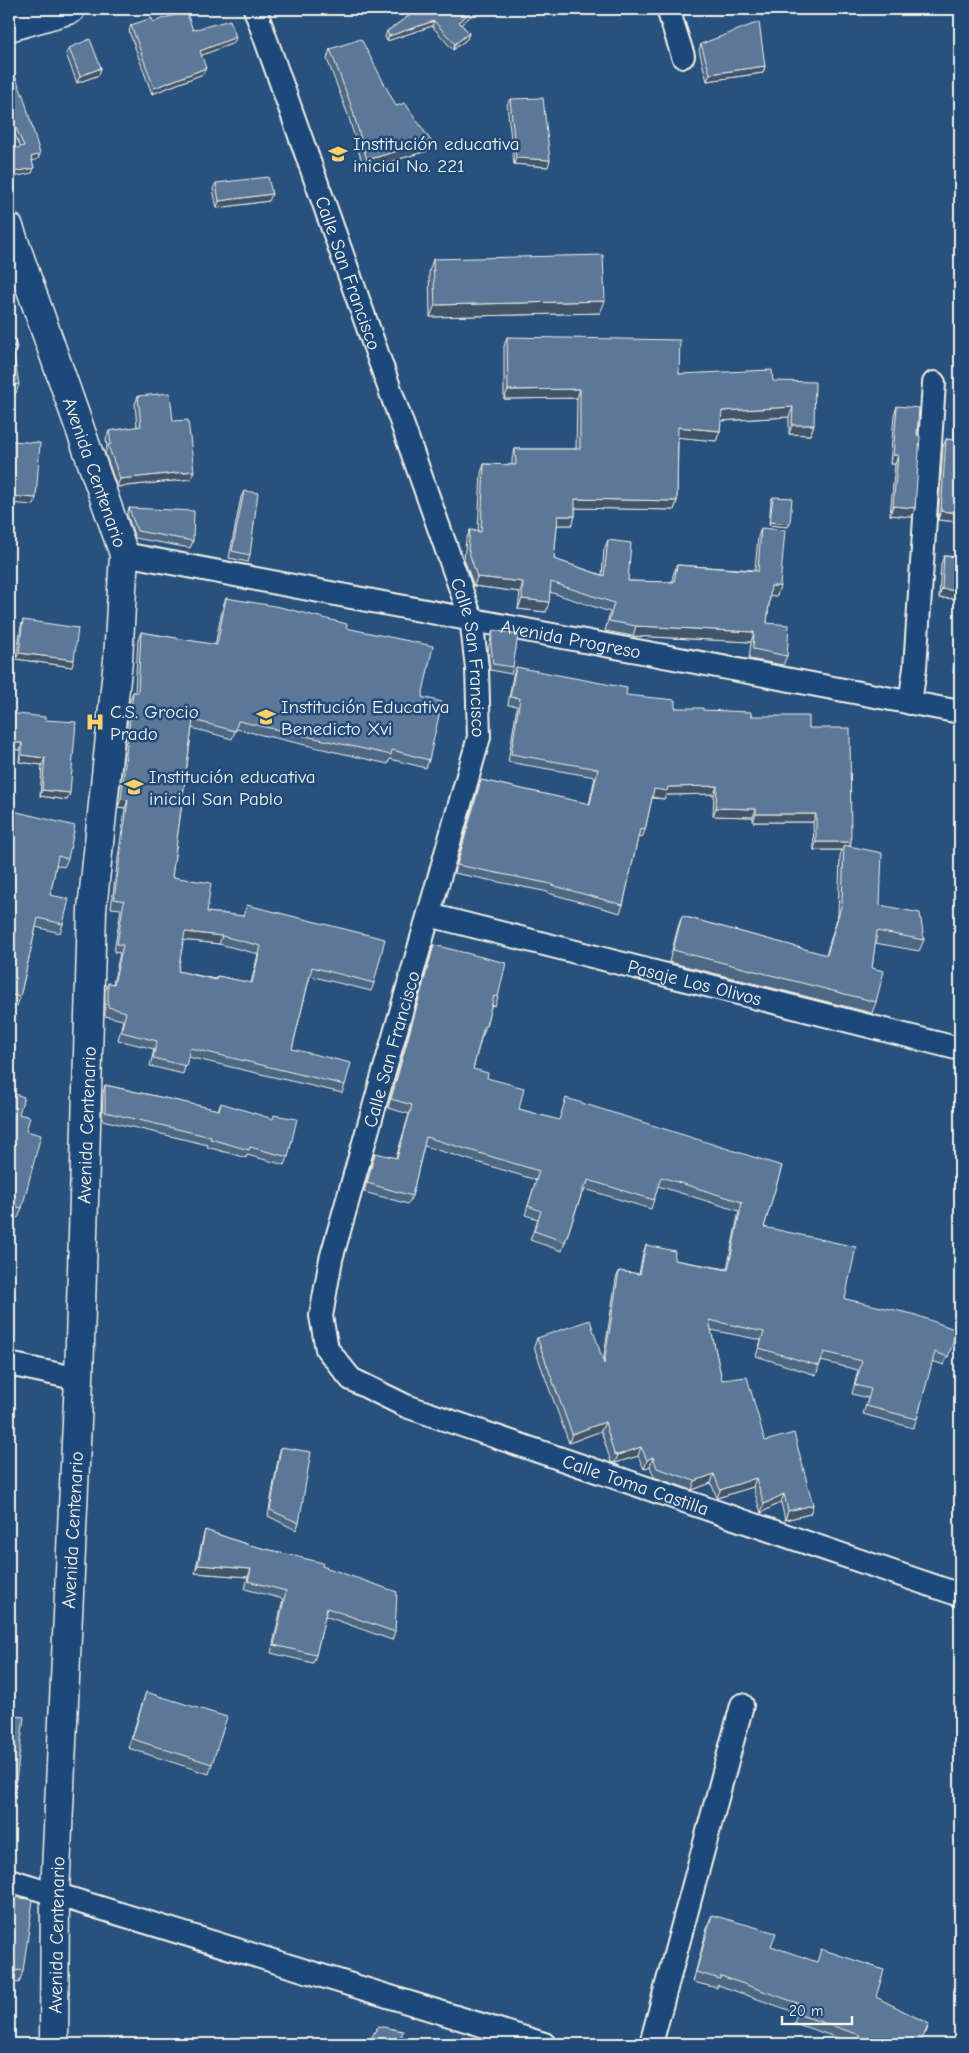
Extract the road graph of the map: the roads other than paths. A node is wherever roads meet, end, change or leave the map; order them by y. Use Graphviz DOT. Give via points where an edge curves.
graph roads {
  1 [pos="71,9"];
  2 [pos="255,9"];
  3 [pos="668,9"];
  4 [pos="9,27"];
  5 [pos="683,56"];
  6 [pos="9,227"];
  7 [pos="934,383"];
  8 [pos="124,554"];
  9 [pos="471,618"];
  10 [pos="910,703"];
  11 [pos="960,712"];
  12 [pos="429,915"];
  13 [pos="960,1048"];
  14 [pos="327,1349"];
  15 [pos="9,1364"];
  16 [pos="79,1379"];
  17 [pos="960,1595"];
  18 [pos="742,1705"];
  19 [pos="9,1880"];
  20 [pos="55,1894"];
  21 [pos="54,2044"];
  22 [pos="544,2044"];
  23 [pos="651,2044"];
  1 -- 4 [label="main road"];
  2 -- 9 [label="street, Calle San Francisco"];
  3 -- 5 [label="street"];
  6 -- 8 [label="main road, Avenida Centenario"];
  7 -- 10 [label="street"];
  8 -- 9 [label="street, Avenida Progreso"];
  8 -- 16 [label="main road, Avenida Centenario" via="118,660 92,910"];
  9 -- 10 [label="street, Avenida Progreso"];
  9 -- 12 [label="street, Calle San Francisco" via="477,668 479,737"];
  10 -- 11 [label="street, Avenida Progreso"];
  12 -- 13 [label="street, Pasaje Los Olivos"];
  12 -- 14 [label="street, Calle San Francisco" via="331,1258 321,1316"];
  14 -- 17 [label="street, Calle Toma Castilla" via="352,1379 406,1406"];
  15 -- 16 [label="street"];
  16 -- 20 [label="main road, Avenida Centenario"];
  18 -- 23 [label="street"];
  19 -- 20 [label="street"];
  20 -- 21 [label="main road, Avenida Centenario"];
  20 -- 22 [label="street"];
}
